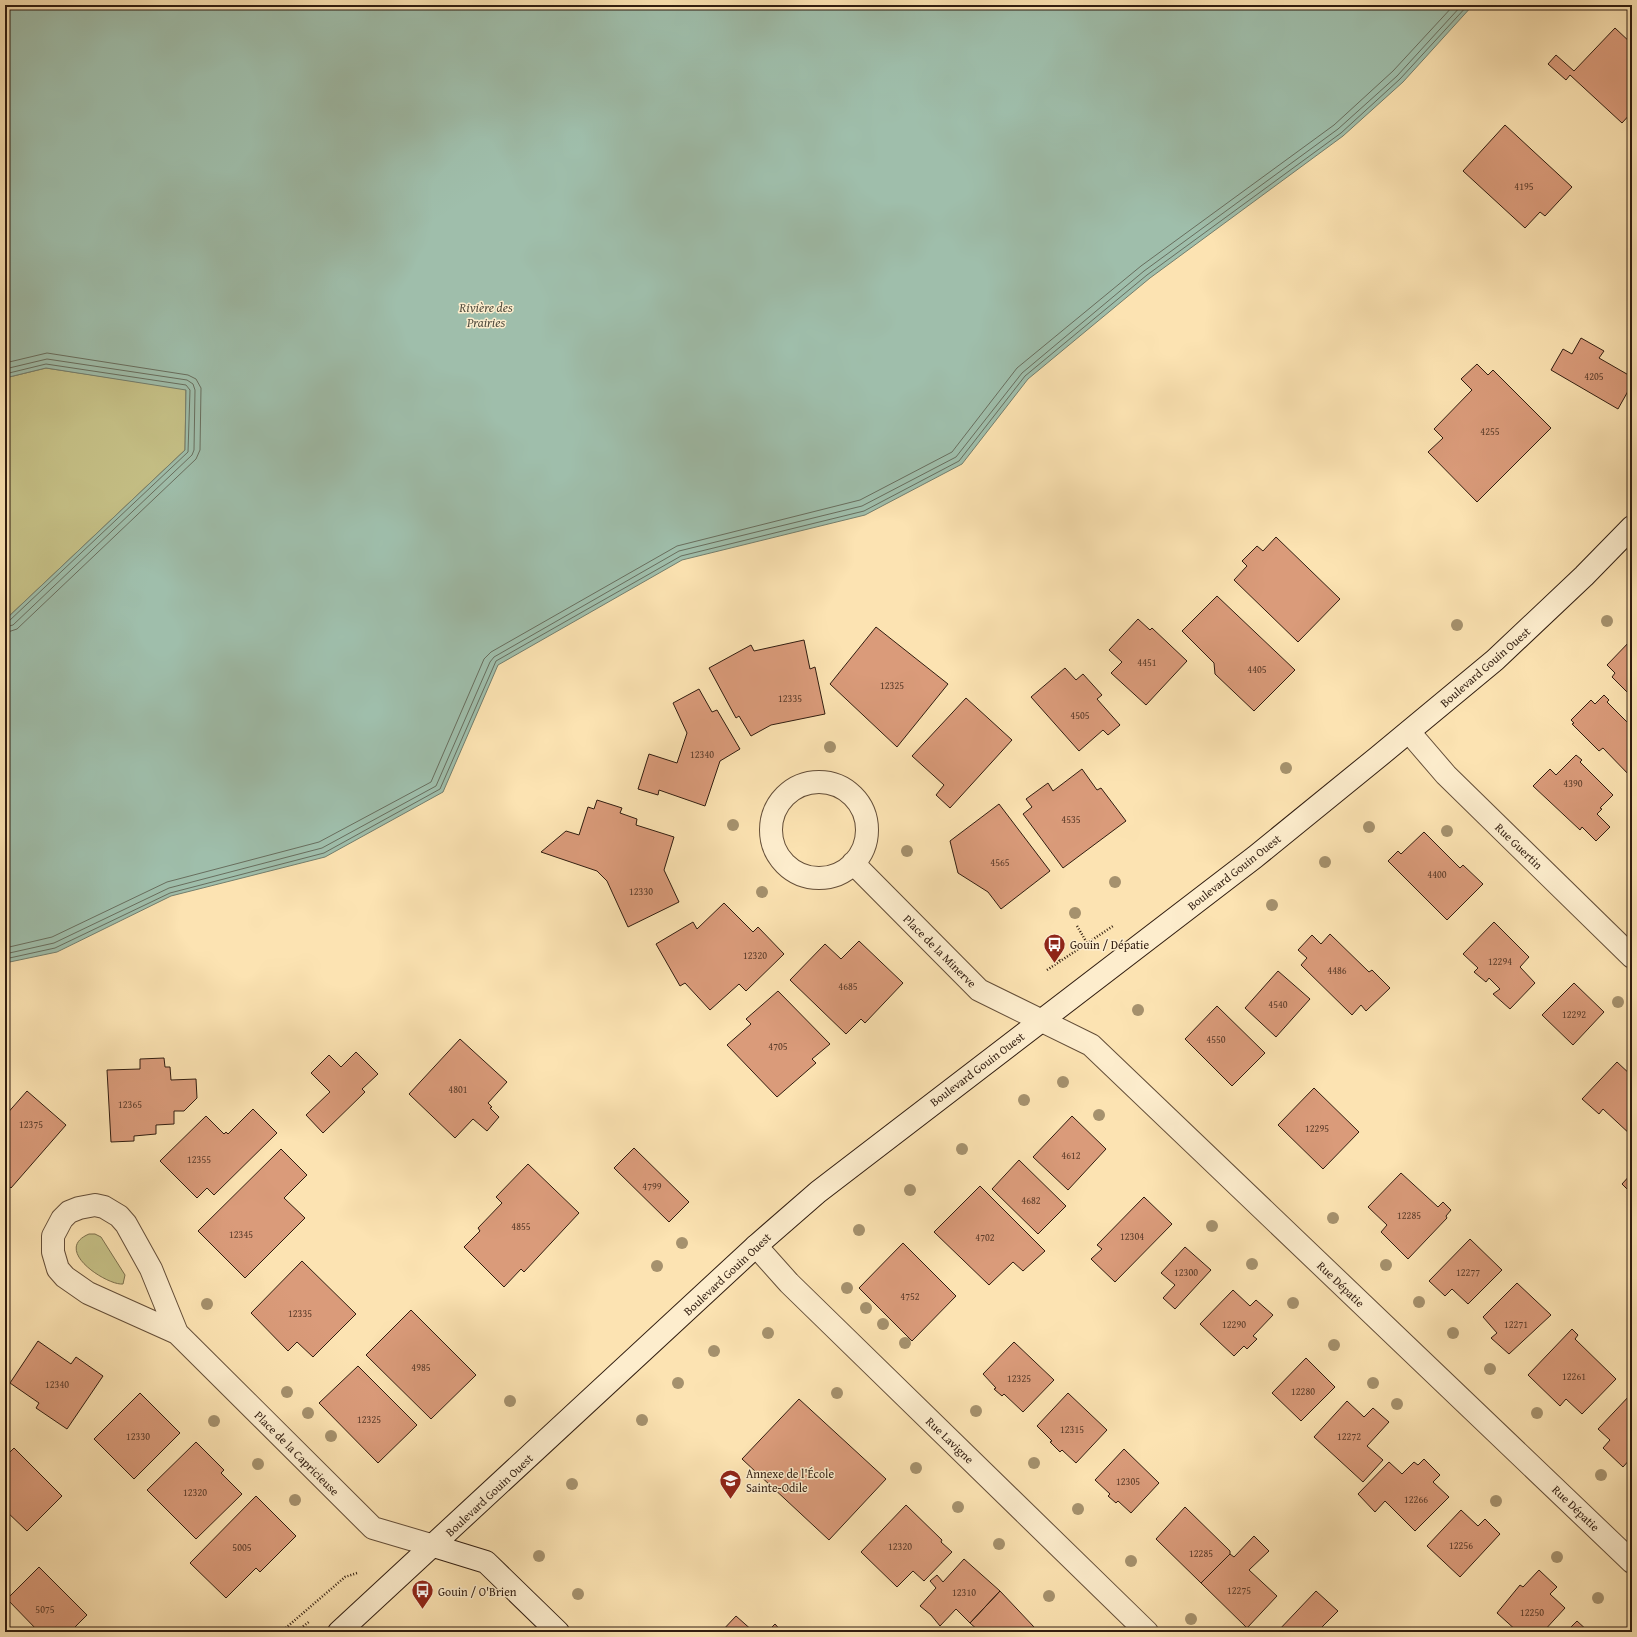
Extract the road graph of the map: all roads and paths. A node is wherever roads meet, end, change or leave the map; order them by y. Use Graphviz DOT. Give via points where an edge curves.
graph roads {
  1 [pos="1632,527"];
  2 [pos="1409,732"];
  3 [pos="853,863"];
  4 [pos="1118,922"];
  5 [pos="1077,926"];
  6 [pos="1087,943"];
  7 [pos="1050,944"];
  8 [pos="1632,957"];
  9 [pos="1060,960"];
  10 [pos="1047,970"];
  11 [pos="1041,1021"];
  12 [pos="756,1246"];
  13 [pos="177,1333"];
  14 [pos="434,1546"];
  15 [pos="1632,1562"];
  16 [pos="345,1577"];
  17 [pos="310,1620"];
  18 [pos="281,1632"];
  19 [pos="296,1632"];
  20 [pos="340,1632"];
  21 [pos="558,1632"];
  22 [pos="1147,1632"];
  1 -- 2 [label="street, Boulevard Gouin Ouest" via="1495,660"];
  2 -- 8 [label="street, Rue Guertin" via="1446,775"];
  2 -- 11 [label="street, Boulevard Gouin Ouest" via="1255,856"];
  3 -- 3 [label="street" via="862,850 867,833 865,816 858,802 845,790 830,783 805,784 790,792 778,804 772,819 772,840 780,858 792,870 815,878 832,876"];
  3 -- 11 [label="street, Place de la Minerve" via="979,990"];
  4 -- 6 [label="path"];
  5 -- 6 [label="path"];
  6 -- 9 [label="path"];
  7 -- 9 [label="path"];
  9 -- 10 [label="path"];
  11 -- 12 [label="street, Boulevard Gouin Ouest" via="854,1163"];
  11 -- 15 [label="street, Rue Dépatie" via="1091,1045"];
  12 -- 14 [label="street, Boulevard Gouin Ouest"];
  12 -- 22 [label="street, Rue Lavigne" via="789,1283"];
  13 -- 13 [label="street, Place de la Capricieuse" via="151,1269 119,1216 95,1205 69,1212 53,1236 53,1252 58,1269 65,1277 88,1293"];
  13 -- 14 [label="street, Place de la Capricieuse" via="373,1528"];
  14 -- 20 [label="street, Boulevard Gouin Ouest"];
  14 -- 21 [label="street, Place de la Capricieuse" via="486,1562"];
  16 -- 18 [label="path"];
  17 -- 19 [label="path"];
}
